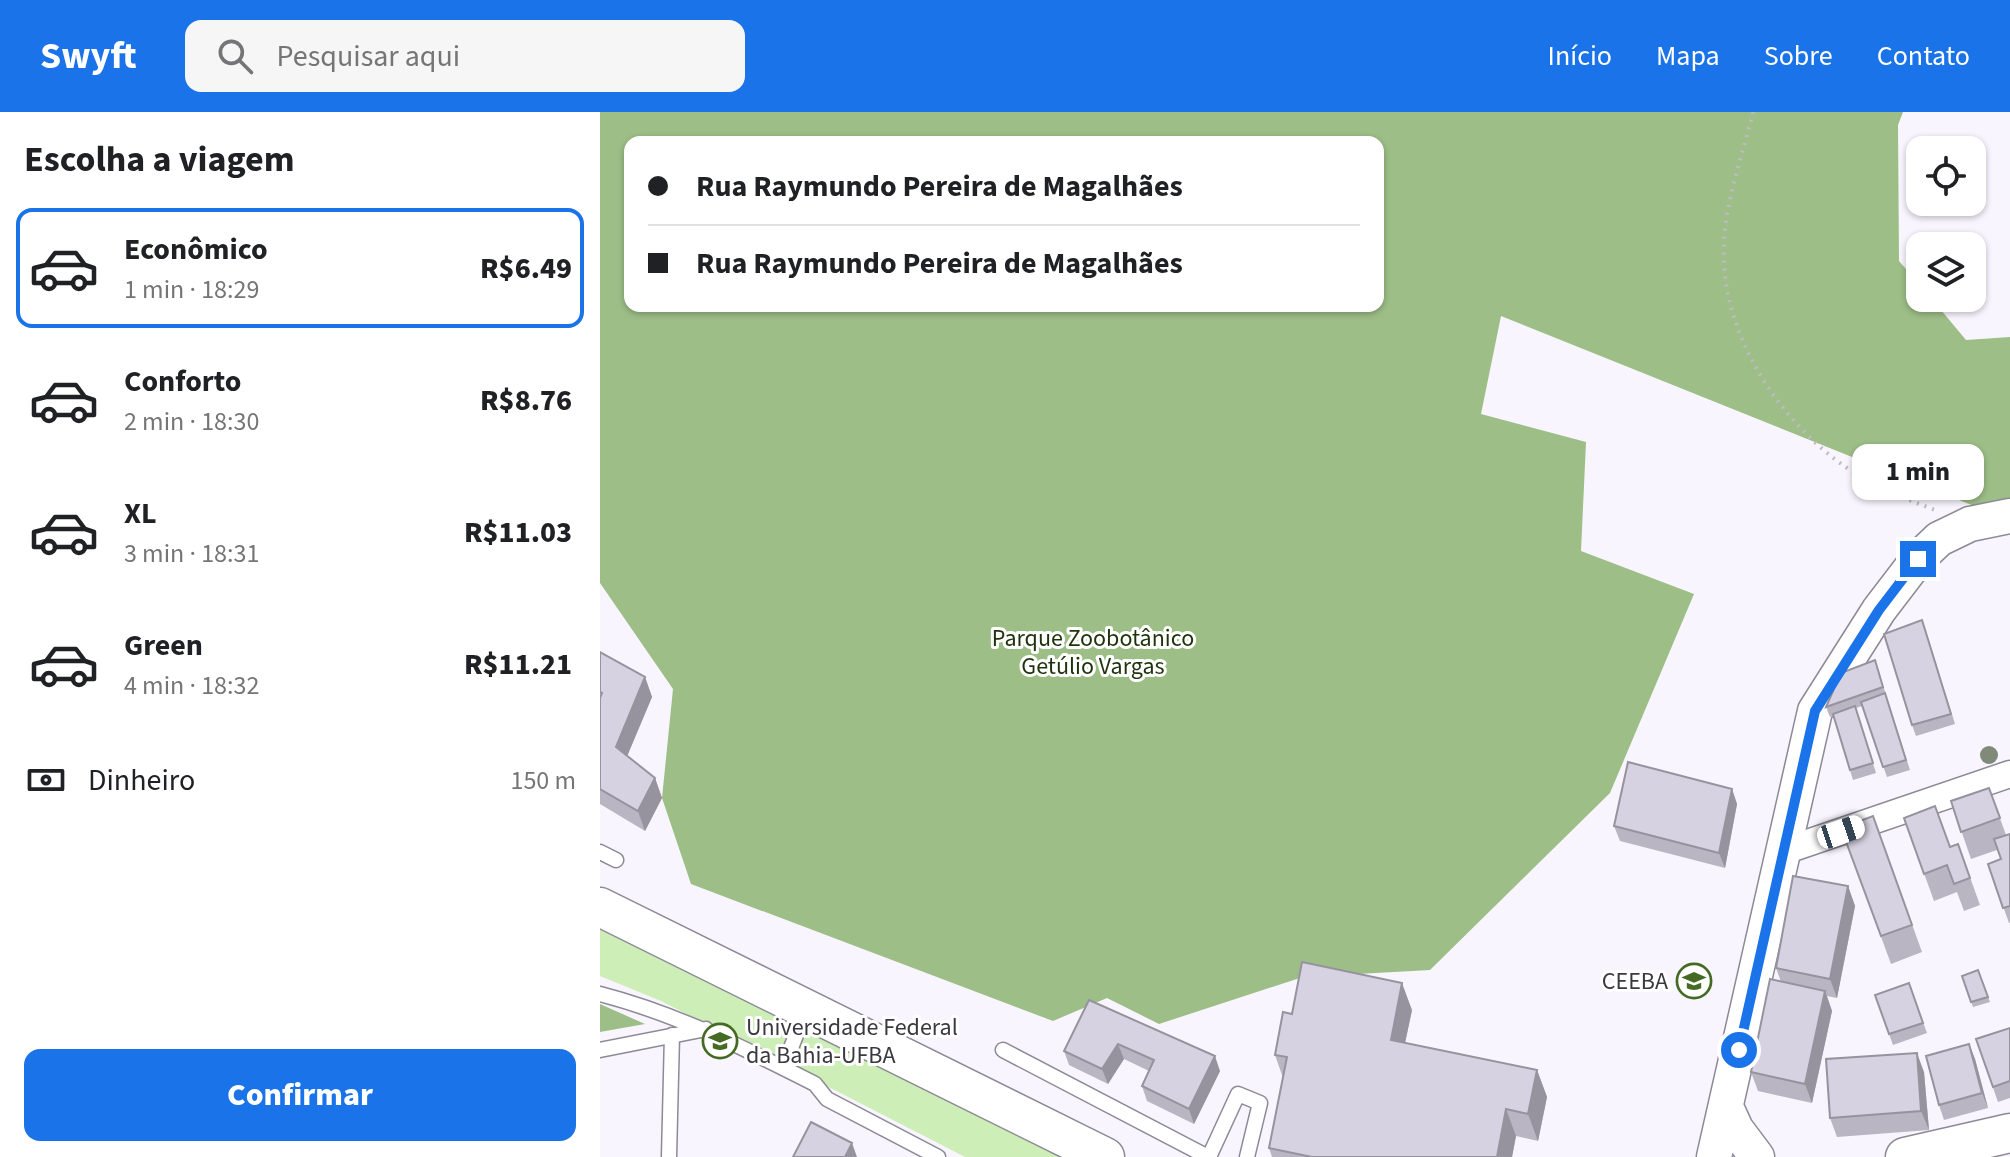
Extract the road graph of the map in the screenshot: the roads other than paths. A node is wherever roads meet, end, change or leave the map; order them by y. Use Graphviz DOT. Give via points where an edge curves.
graph roads {
  1 [pos="2010,516"];
  2 [pos="2010,774"];
  3 [pos="1784,851"];
  4 [pos="600,852"];
  5 [pos="616,860"];
  6 [pos="600,907"];
  7 [pos="600,994"];
  8 [pos="806,1009"];
  9 [pos="707,1029"];
  10 [pos="672,1035"];
  11 [pos="600,1050"];
  12 [pos="1003,1050"];
  13 [pos="783,1068"];
  14 [pos="1726,1107"];
  15 [pos="2010,1133"];
  16 [pos="669,1157"];
  17 [pos="938,1157"];
  18 [pos="1105,1157"];
  19 [pos="1209,1157"];
  20 [pos="1247,1157"];
  21 [pos="1714,1157"];
  22 [pos="1757,1157"];
  23 [pos="1905,1157"];
  1 -- 3 [label="street" via="1970,524 1939,539 1879,610 1815,711"];
  2 -- 3 [label="street"];
  3 -- 14 [label="street"];
  4 -- 5 [label="lane"];
  6 -- 8 [label="main road"];
  7 -- 9 [label="lane"];
  8 -- 13 [label="lane"];
  8 -- 18 [label="main road"];
  9 -- 10 [label="lane"];
  9 -- 13 [label="lane"];
  10 -- 11 [label="lane"];
  10 -- 16 [label="lane"];
  12 -- 19 [label="lane"];
  13 -- 17 [label="lane" via="815,1084 827,1099"];
  14 -- 21 [label="street"];
  14 -- 22 [label="street"];
  15 -- 23 [label="main road"];
  19 -- 20 [label="lane" via="1238,1094 1260,1103"];
}
